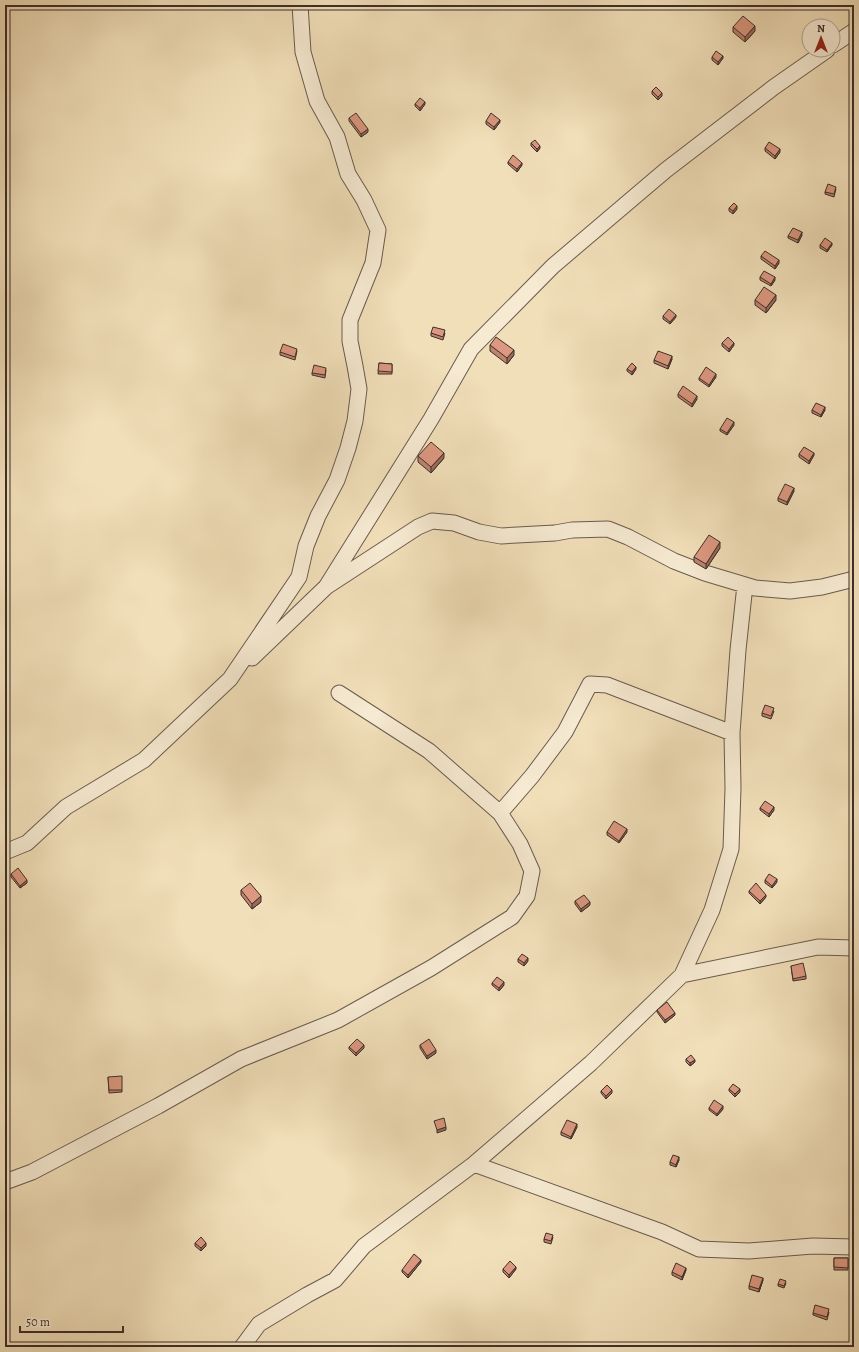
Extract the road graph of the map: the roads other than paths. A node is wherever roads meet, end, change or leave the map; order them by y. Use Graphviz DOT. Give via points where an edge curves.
graph roads {
  1 [pos="300,5"];
  2 [pos="854,31"];
  3 [pos="841,40"];
  4 [pos="816,58"];
  5 [pos="854,579"];
  6 [pos="744,585"];
  7 [pos="326,587"];
  8 [pos="230,679"];
  9 [pos="339,693"];
  10 [pos="732,733"];
  11 [pos="500,813"];
  12 [pos="5,852"];
  13 [pos="854,948"];
  14 [pos="682,975"];
  15 [pos="474,1164"];
  16 [pos="5,1182"];
  17 [pos="854,1247"];
  18 [pos="242,1347"];
  1 -- 8 [label="street" via="304,52 317,101 336,137 348,174 378,230 373,263 350,320 350,341 359,389 348,448 337,480 306,546 299,577"];
  2 -- 3 [label="street"];
  4 -- 7 [label="street" via="660,175 553,266 471,349"];
  5 -- 6 [label="street" via="790,591"];
  6 -- 7 [label="street" via="674,561 608,529 501,536 454,523 432,521 418,527"];
  6 -- 10 [label="street"];
  7 -- 8 [label="street"];
  8 -- 12 [label="street" via="144,760 66,807 27,843"];
  9 -- 11 [label="street" via="429,751"];
  10 -- 11 [label="street" via="607,685 590,684 565,732"];
  10 -- 14 [label="street" via="731,849 712,910"];
  11 -- 16 [label="street" via="520,844 532,871 527,896 512,917 431,968 338,1020 241,1059 32,1172"];
  13 -- 14 [label="street" via="818,947"];
  14 -- 15 [label="street" via="591,1063"];
  15 -- 17 [label="street" via="662,1232 699,1249 749,1251 813,1246"];
  15 -- 18 [label="street" via="364,1246 335,1280 259,1324"];
}
